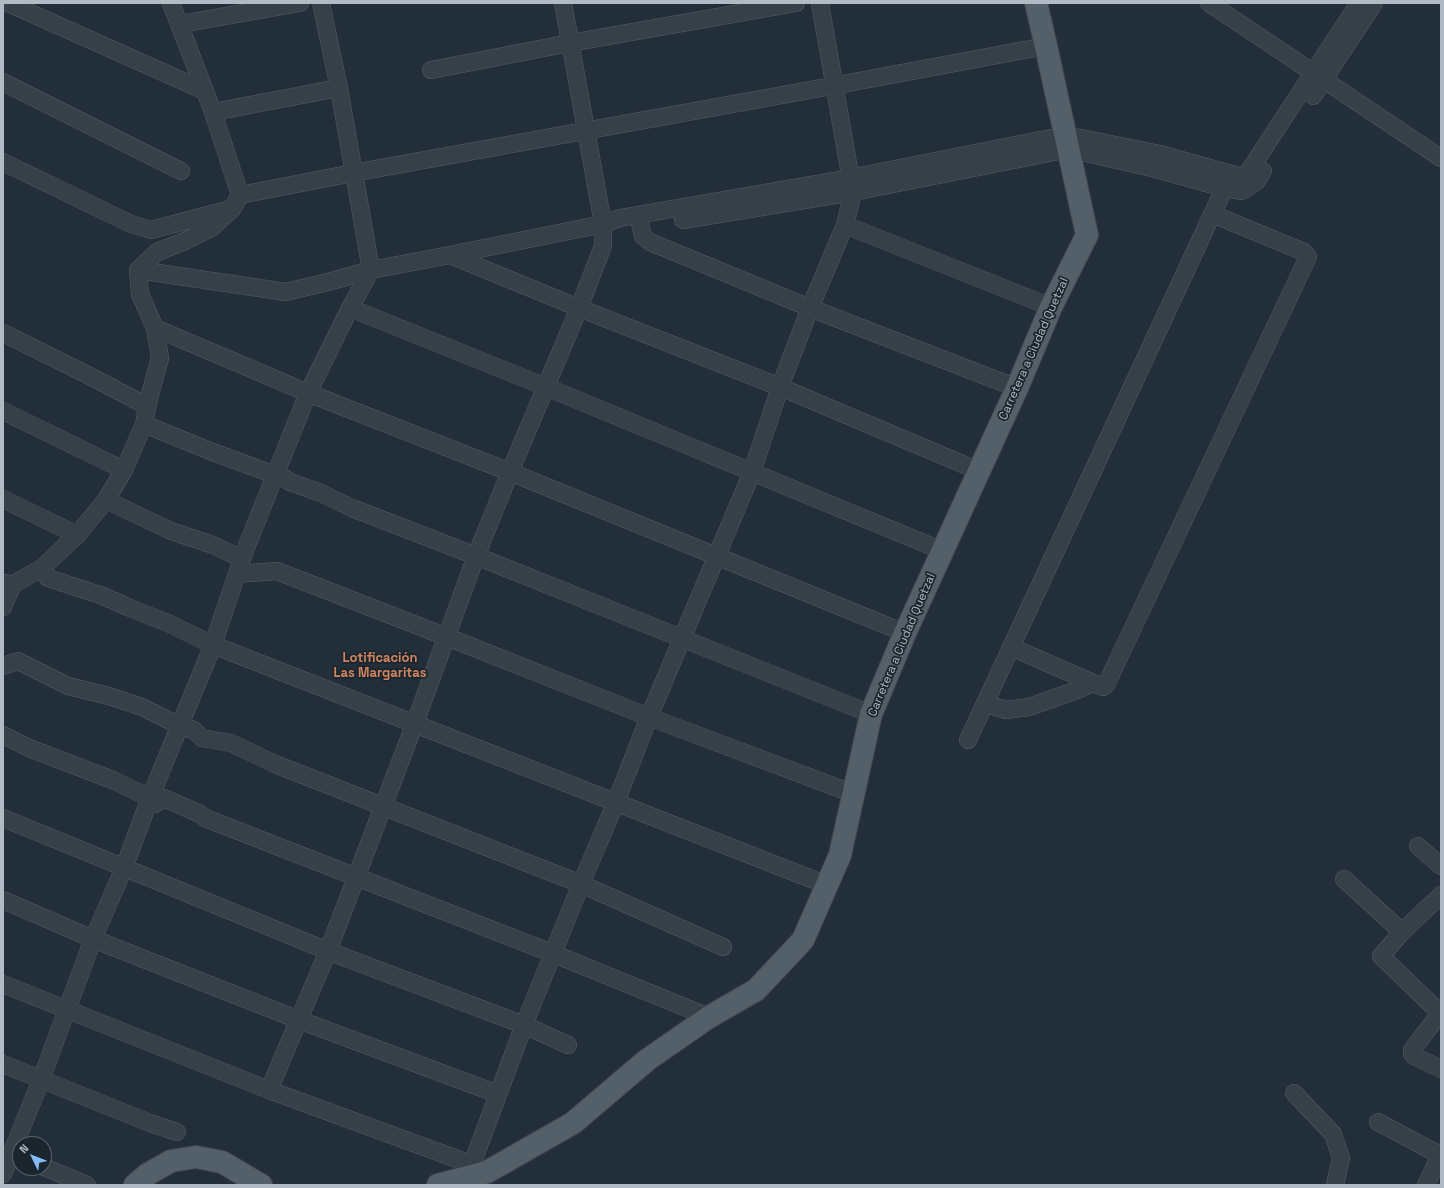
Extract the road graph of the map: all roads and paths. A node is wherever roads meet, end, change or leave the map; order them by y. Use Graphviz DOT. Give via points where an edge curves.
graph roads {
  1 [pos="8,3"];
  2 [pos="170,3"];
  3 [pos="300,3"];
  4 [pos="321,3"];
  5 [pos="563,3"];
  6 [pos="796,3"];
  7 [pos="820,3"];
  8 [pos="1036,3"];
  9 [pos="1209,3"];
  10 [pos="1359,3"];
  11 [pos="1374,3"];
  12 [pos="180,24"];
  13 [pos="570,43"];
  14 [pos="1046,46"];
  15 [pos="431,70"];
  16 [pos="1319,76"];
  17 [pos="3,82"];
  18 [pos="834,86"];
  19 [pos="339,88"];
  20 [pos="205,91"];
  21 [pos="213,112"];
  22 [pos="586,131"];
  23 [pos="1067,142"];
  24 [pos="1441,158"];
  25 [pos="3,162"];
  26 [pos="181,171"];
  27 [pos="353,173"];
  28 [pos="1227,181"];
  29 [pos="852,185"];
  30 [pos="236,202"];
  31 [pos="1212,214"];
  32 [pos="639,221"];
  33 [pos="603,224"];
  34 [pos="845,225"];
  35 [pos="450,255"];
  36 [pos="138,270"];
  37 [pos="371,270"];
  38 [pos="1051,307"];
  39 [pos="350,308"];
  40 [pos="579,308"];
  41 [pos="810,308"];
  42 [pos="156,328"];
  43 [pos="3,333"];
  44 [pos="546,386"];
  45 [pos="780,387"];
  46 [pos="1017,388"];
  47 [pos="308,393"];
  48 [pos="147,406"];
  49 [pos="3,411"];
  50 [pos="144,424"];
  51 [pos="124,470"];
  52 [pos="979,470"];
  53 [pos="510,472"];
  54 [pos="752,472"];
  55 [pos="277,473"];
  56 [pos="3,499"];
  57 [pos="106,500"];
  58 [pos="77,535"];
  59 [pos="943,551"];
  60 [pos="476,556"];
  61 [pos="716,556"];
  62 [pos="240,566"];
  63 [pos="42,568"];
  64 [pos="6,586"];
  65 [pos="3,607"];
  66 [pos="905,632"];
  67 [pos="447,637"];
  68 [pos="682,638"];
  69 [pos="213,645"];
  70 [pos="1011,647"];
  71 [pos="3,666"];
  72 [pos="1092,683"];
  73 [pos="985,702"];
  74 [pos="871,714"];
  75 [pos="649,717"];
  76 [pos="415,724"];
  77 [pos="180,726"];
  78 [pos="3,735"];
  79 [pos="968,740"];
  80 [pos="854,794"];
  81 [pos="150,798"];
  82 [pos="616,802"];
  83 [pos="382,806"];
  84 [pos="3,818"];
  85 [pos="1418,846"];
  86 [pos="1441,866"];
  87 [pos="124,868"];
  88 [pos="356,877"];
  89 [pos="1344,879"];
  90 [pos="581,884"];
  91 [pos="827,885"];
  92 [pos="1441,895"];
  93 [pos="3,900"];
  94 [pos="1402,932"];
  95 [pos="93,938"];
  96 [pos="723,947"];
  97 [pos="328,951"];
  98 [pos="554,954"];
  99 [pos="3,984"];
  100 [pos="68,1010"];
  101 [pos="1441,1013"];
  102 [pos="709,1017"];
  103 [pos="299,1020"];
  104 [pos="524,1024"];
  105 [pos="568,1045"];
  106 [pos="3,1064"];
  107 [pos="1441,1069"];
  108 [pos="41,1080"];
  109 [pos="269,1090"];
  110 [pos="1294,1093"];
  111 [pos="498,1094"];
  112 [pos="1378,1122"];
  113 [pos="177,1132"];
  114 [pos="19,1136"];
  115 [pos="12,1153"];
  116 [pos="1440,1154"];
  117 [pos="52,1170"];
  118 [pos="3,1174"];
  119 [pos="87,1185"];
  120 [pos="135,1185"];
  121 [pos="261,1185"];
  122 [pos="438,1185"];
  123 [pos="1335,1185"];
  124 [pos="1426,1185"];
  1 -- 20 [label="street"];
  2 -- 12 [label="street"];
  3 -- 12 [label="street"];
  4 -- 19 [label="street"];
  5 -- 13 [label="street"];
  6 -- 13 [label="street"];
  7 -- 18 [label="street"];
  8 -- 14 [label="main road, Carretera a Ciudad Quetzal"];
  9 -- 16 [label="street"];
  10 -- 16 [label="street"];
  11 -- 16 [label="street"];
  12 -- 20 [label="street"];
  13 -- 15 [label="street"];
  13 -- 22 [label="street"];
  14 -- 18 [label="street"];
  14 -- 23 [label="main road, Carretera a Ciudad Quetzal"];
  16 -- 24 [label="street"];
  16 -- 28 [label="street" via="1256,182 1242,191"];
  17 -- 26 [label="street"];
  18 -- 22 [label="street"];
  18 -- 29 [label="street"];
  19 -- 21 [label="street"];
  19 -- 27 [label="street"];
  20 -- 21 [label="street"];
  21 -- 30 [label="street"];
  22 -- 27 [label="street"];
  22 -- 33 [label="street"];
  23 -- 28 [label="street" via="1158,162"];
  23 -- 29 [label="street"];
  23 -- 38 [label="main road, Carretera a Ciudad Quetzal" via="1087,235"];
  25 -- 30 [label="street" via="131,224 150,230"];
  27 -- 30 [label="street"];
  27 -- 37 [label="street"];
  28 -- 31 [label="street"];
  29 -- 32 [label="street"];
  29 -- 34 [label="street"];
  30 -- 36 [label="street" via="213,227 157,252"];
  31 -- 70 [label="street"];
  31 -- 72 [label="street" via="1304,252 1308,257 1106,685 1103,687"];
  32 -- 33 [label="street" via="620,229"];
  32 -- 41 [label="street" via="643,236 650,242"];
  33 -- 35 [label="street"];
  33 -- 40 [label="street" via="603,246"];
  34 -- 38 [label="street"];
  34 -- 41 [label="street"];
  35 -- 37 [label="street"];
  35 -- 40 [label="street"];
  36 -- 37 [label="street" via="286,292"];
  36 -- 42 [label="street" via="140,294"];
  37 -- 39 [label="street"];
  38 -- 46 [label="main road, Carretera a Ciudad Quetzal"];
  39 -- 44 [label="street"];
  39 -- 47 [label="street"];
  40 -- 44 [label="street"];
  40 -- 45 [label="street"];
  41 -- 45 [label="street"];
  41 -- 46 [label="street"];
  42 -- 47 [label="street"];
  42 -- 48 [label="street" via="160,358"];
  43 -- 48 [label="street"];
  44 -- 53 [label="street"];
  44 -- 54 [label="street"];
  45 -- 52 [label="street"];
  45 -- 54 [label="street"];
  46 -- 52 [label="main road, Carretera a Ciudad Quetzal"];
  47 -- 53 [label="street"];
  47 -- 55 [label="street"];
  48 -- 50 [label="street"];
  49 -- 51 [label="street"];
  50 -- 51 [label="street"];
  50 -- 55 [label="street" via="218,454"];
  51 -- 57 [label="street"];
  52 -- 59 [label="main road, Carretera a Ciudad Quetzal"];
  53 -- 60 [label="street"];
  53 -- 61 [label="street"];
  54 -- 59 [label="street"];
  54 -- 61 [label="street"];
  55 -- 60 [label="street" via="290,482 352,508"];
  55 -- 62 [label="street"];
  56 -- 58 [label="street"];
  57 -- 58 [label="street"];
  57 -- 62 [label="street" via="171,531 213,545"];
  58 -- 63 [label="street"];
  59 -- 66 [label="main road, Carretera a Ciudad Quetzal"];
  60 -- 67 [label="street"];
  60 -- 68 [label="street"];
  61 -- 66 [label="street"];
  61 -- 68 [label="street"];
  62 -- 67 [label="street" via="277,572"];
  62 -- 69 [label="street"];
  63 -- 64 [label="street"];
  63 -- 69 [label="street" via="48,578 103,596"];
  64 -- 65 [label="street"];
  66 -- 74 [label="main road, Carretera a Ciudad Quetzal"];
  67 -- 75 [label="street"];
  67 -- 76 [label="street"];
  68 -- 74 [label="street"];
  68 -- 75 [label="street"];
  69 -- 76 [label="street"];
  69 -- 77 [label="street"];
  70 -- 72 [label="street"];
  70 -- 73 [label="street"];
  71 -- 77 [label="street" via="18,661 68,686 142,707"];
  72 -- 73 [label="street" via="1029,707 1005,710"];
  73 -- 79 [label="street"];
  74 -- 80 [label="main road, Carretera a Ciudad Quetzal"];
  75 -- 80 [label="street"];
  75 -- 82 [label="street"];
  76 -- 82 [label="street"];
  76 -- 83 [label="street"];
  77 -- 81 [label="street"];
  77 -- 83 [label="street" via="194,730 202,738 231,744"];
  78 -- 81 [label="street"];
  80 -- 91 [label="main road, Carretera a Ciudad Quetzal" via="840,855"];
  81 -- 87 [label="street"];
  81 -- 88 [label="street" via="155,804 164,798 205,818"];
  82 -- 90 [label="street"];
  82 -- 91 [label="street"];
  83 -- 88 [label="street"];
  83 -- 90 [label="street"];
  84 -- 87 [label="street"];
  85 -- 86 [label="street"];
  87 -- 95 [label="street"];
  87 -- 97 [label="street"];
  88 -- 97 [label="street"];
  88 -- 98 [label="street"];
  89 -- 94 [label="street"];
  90 -- 96 [label="street"];
  90 -- 98 [label="street"];
  91 -- 102 [label="main road, Carretera a Ciudad Quetzal" via="803,940 756,990"];
  92 -- 94 [label="street"];
  93 -- 95 [label="street"];
  94 -- 101 [label="street" via="1381,956"];
  95 -- 100 [label="street"];
  95 -- 103 [label="street"];
  97 -- 103 [label="street"];
  97 -- 104 [label="street"];
  98 -- 102 [label="street"];
  98 -- 104 [label="street"];
  99 -- 100 [label="street"];
  100 -- 108 [label="street"];
  100 -- 109 [label="street"];
  101 -- 107 [label="street" via="1412,1050 1412,1054"];
  102 -- 122 [label="main road, Carretera a Ciudad Quetzal" via="647,1060 573,1123 487,1172"];
  103 -- 109 [label="street"];
  103 -- 111 [label="street"];
  104 -- 105 [label="street"];
  104 -- 111 [label="street"];
  106 -- 108 [label="street"];
  108 -- 113 [label="street"];
  108 -- 114 [label="street"];
  109 -- 111 [label="street" via="468,1164 474,1159"];
  110 -- 123 [label="street" via="1332,1134 1341,1158"];
  112 -- 116 [label="street"];
  115 -- 118 [label="street"];
  116 -- 124 [label="street"];
  117 -- 119 [label="street"];
  120 -- 121 [label="main road" via="170,1161 196,1157 222,1162"];
}
